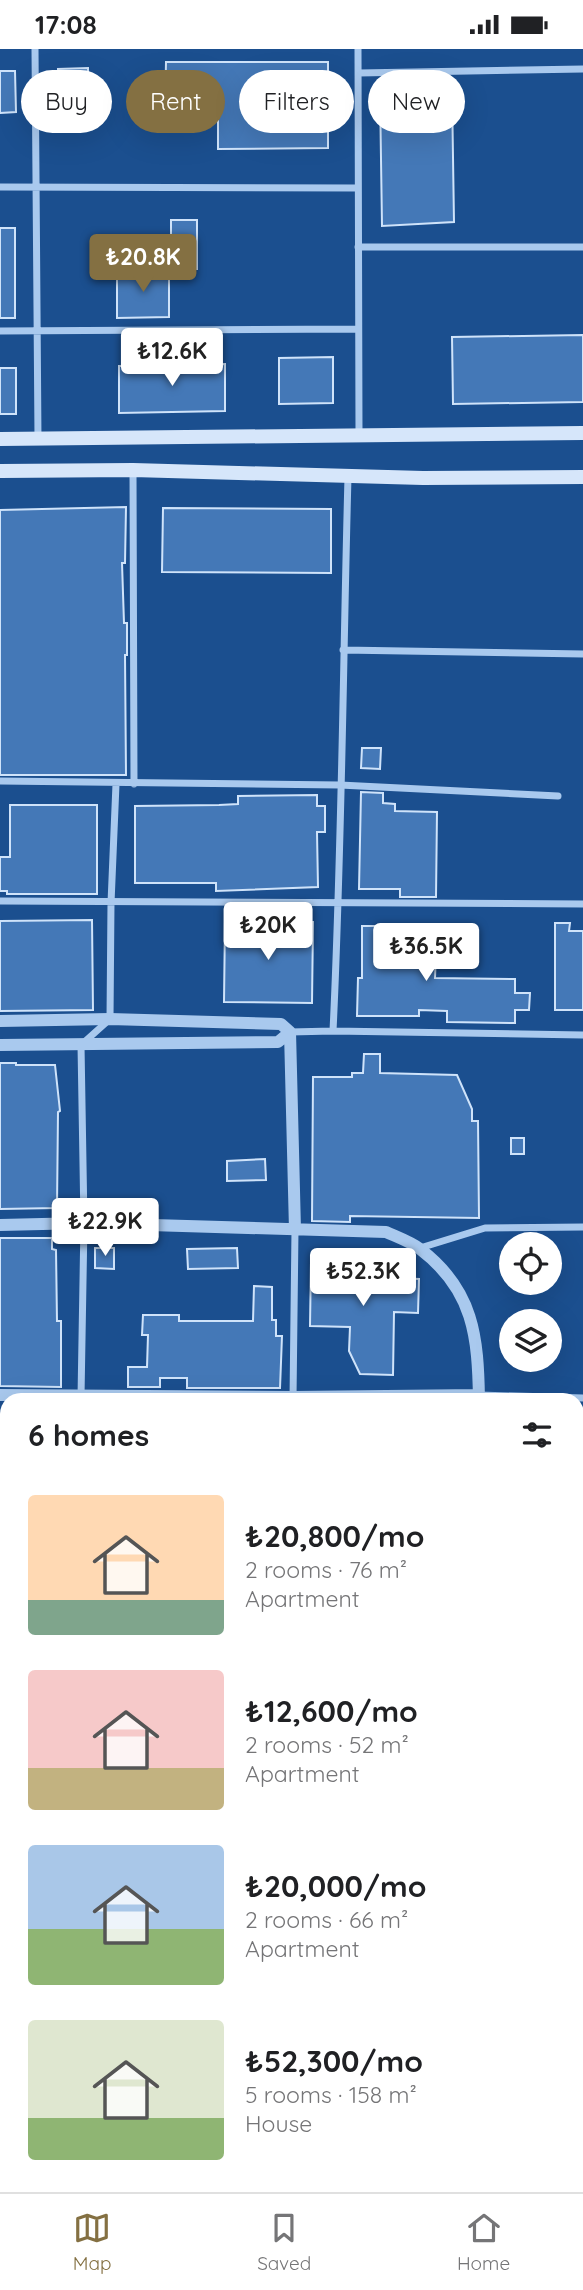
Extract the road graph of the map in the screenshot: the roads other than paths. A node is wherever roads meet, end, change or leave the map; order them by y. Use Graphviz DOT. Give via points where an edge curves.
graph roads {
  1 [pos="35,49"];
  2 [pos="358,49"];
  3 [pos="583,69"];
  4 [pos="359,73"];
  5 [pos="0,187"];
  6 [pos="35,188"];
  7 [pos="358,188"];
  8 [pos="358,247"];
  9 [pos="583,247"];
  10 [pos="358,329"];
  11 [pos="0,331"];
  12 [pos="35,331"];
  13 [pos="583,433"];
  14 [pos="359,434"];
  15 [pos="0,439"];
  16 [pos="38,439"];
  17 [pos="133,470"];
  18 [pos="0,471"];
  19 [pos="348,477"];
  20 [pos="583,477"];
  21 [pos="343,650"];
  22 [pos="583,654"];
  23 [pos="0,781"];
  24 [pos="134,783"];
  25 [pos="116,784"];
  26 [pos="340,785"];
  27 [pos="558,796"];
  28 [pos="0,901"];
  29 [pos="111,903"];
  30 [pos="340,903"];
  31 [pos="583,904"];
  32 [pos="110,1019"];
  33 [pos="0,1021"];
  34 [pos="333,1031"];
  35 [pos="290,1032"];
  36 [pos="583,1035"];
  37 [pos="0,1045"];
  38 [pos="81,1045"];
  39 [pos="84,1223"];
  40 [pos="0,1225"];
  41 [pos="583,1227"];
  42 [pos="296,1230"];
  43 [pos="420,1248"];
  44 [pos="81,1393"];
  45 [pos="293,1393"];
  46 [pos="479,1393"];
  1 -- 6 [label="street"];
  2 -- 4 [label="street"];
  3 -- 4 [label="street"];
  4 -- 7 [label="street"];
  5 -- 6 [label="street"];
  6 -- 7 [label="street"];
  6 -- 12 [label="street"];
  7 -- 8 [label="street"];
  8 -- 9 [label="street"];
  8 -- 10 [label="street"];
  10 -- 12 [label="street"];
  10 -- 14 [label="street"];
  11 -- 12 [label="street"];
  12 -- 16 [label="street"];
  13 -- 14 [label="main road"];
  14 -- 16 [label="main road"];
  15 -- 16 [label="main road"];
  17 -- 18 [label="main road"];
  17 -- 19 [label="main road"];
  17 -- 24 [label="street"];
  19 -- 20 [label="main road"];
  19 -- 21 [label="street"];
  21 -- 22 [label="street"];
  21 -- 26 [label="street"];
  23 -- 25 [label="street"];
  24 -- 25 [label="street"];
  24 -- 26 [label="street"];
  25 -- 29 [label="street"];
  26 -- 27 [label="street"];
  26 -- 30 [label="street"];
  28 -- 29 [label="street"];
  29 -- 30 [label="street"];
  29 -- 32 [label="street"];
  30 -- 31 [label="street"];
  30 -- 34 [label="street"];
  32 -- 33 [label="street"];
  32 -- 35 [label="street" via="281,1024"];
  32 -- 38 [label="street"];
  34 -- 35 [label="street"];
  34 -- 36 [label="street"];
  35 -- 38 [label="street" via="278,1042"];
  35 -- 42 [label="street"];
  37 -- 38 [label="street"];
  38 -- 39 [label="street"];
  39 -- 40 [label="street"];
  39 -- 42 [label="street"];
  39 -- 44 [label="street"];
  41 -- 43 [label="street" via="485,1228"];
  42 -- 43 [label="street" via="386,1232"];
  42 -- 45 [label="street"];
  43 -- 46 [label="street" via="454,1281 472,1316"];
}
